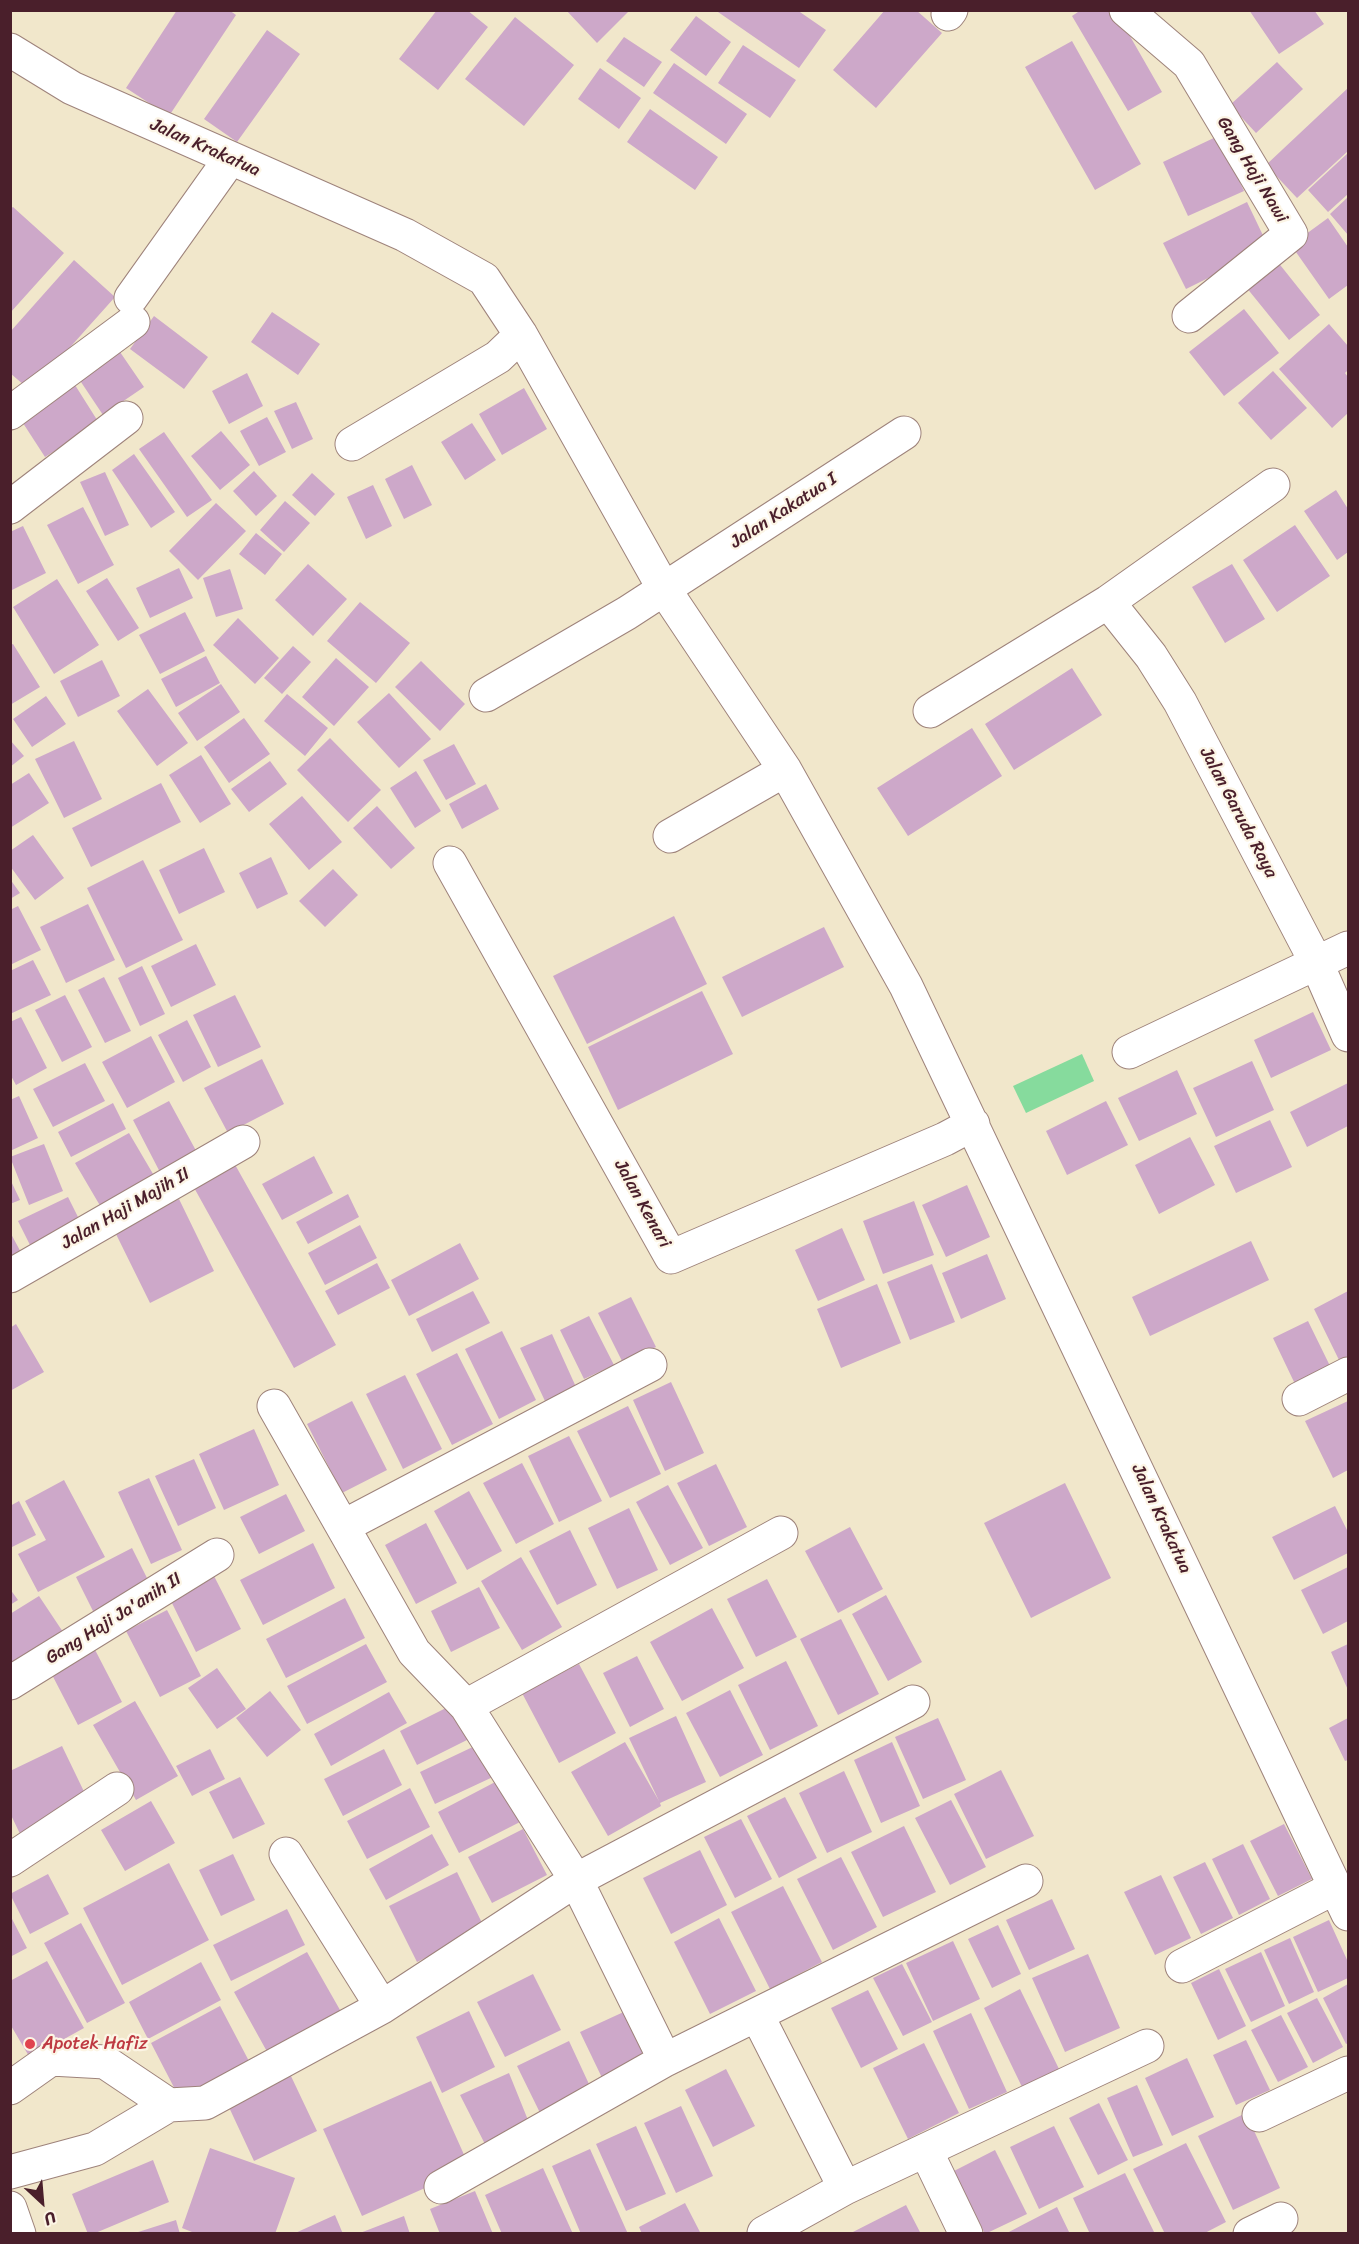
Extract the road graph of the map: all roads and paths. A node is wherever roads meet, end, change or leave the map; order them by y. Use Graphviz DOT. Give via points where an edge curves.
graph roads {
  1 [pos="1126,10"];
  2 [pos="10,50"];
  3 [pos="230,159"];
  4 [pos="1189,316"];
  5 [pos="521,334"];
  6 [pos="10,412"];
  7 [pos="126,418"];
  8 [pos="904,433"];
  9 [pos="352,444"];
  10 [pos="1273,485"];
  11 [pos="10,507"];
  12 [pos="664,589"];
  13 [pos="1108,602"];
  14 [pos="486,695"];
  15 [pos="930,711"];
  16 [pos="785,770"];
  17 [pos="670,836"];
  18 [pos="450,863"];
  19 [pos="1348,948"];
  20 [pos="1317,964"];
  21 [pos="1348,1035"];
  22 [pos="1129,1052"];
  23 [pos="973,1124"];
  24 [pos="243,1142"];
  25 [pos="10,1276"];
  26 [pos="650,1365"];
  27 [pos="1348,1374"];
  28 [pos="1299,1399"];
  29 [pos="274,1406"];
  30 [pos="344,1526"];
  31 [pos="781,1533"];
  32 [pos="217,1555"];
  33 [pos="10,1683"];
  34 [pos="913,1702"];
  35 [pos="466,1706"];
  36 [pos="117,1789"];
  37 [pos="286,1854"];
  38 [pos="10,1860"];
  39 [pos="576,1880"];
  40 [pos="1026,1881"];
  41 [pos="1342,1901"];
  42 [pos="1182,1966"];
  43 [pos="382,2007"];
  44 [pos="757,2015"];
  45 [pos="1148,2046"];
  46 [pos="666,2060"];
  47 [pos="1348,2073"];
  48 [pos="10,2088"];
  49 [pos="170,2105"];
  50 [pos="1259,2115"];
  51 [pos="926,2151"];
  52 [pos="10,2172"];
  53 [pos="441,2187"];
  54 [pos="845,2188"];
  55 [pos="10,2208"];
  56 [pos="1281,2219"];
  57 [pos="764,2233"];
  58 [pos="19,2234"];
  59 [pos="966,2234"];
  60 [pos="1250,2234"];
  1 -- 4 [label="street, Gang Haji Nawi" via="1189,64 1291,234"];
  2 -- 3 [label="street, Jalan Krakatua" via="72,88"];
  3 -- 5 [label="street, Jalan Krakatua" via="405,235 484,279"];
  3 -- 6 [label="street" via="132,310"];
  5 -- 9 [label="street" via="498,357"];
  5 -- 12 [label="street, Jalan Krakatua"];
  7 -- 11 [label="street"];
  8 -- 12 [label="street, Jalan Kakatua I"];
  10 -- 13 [label="street"];
  12 -- 14 [label="street, Jalan Kakatua I"];
  12 -- 16 [label="street, Jalan Krakatua"];
  13 -- 15 [label="street"];
  13 -- 20 [label="street, Jalan Garuda Raya" via="1180,702"];
  16 -- 17 [label="street"];
  16 -- 23 [label="street, Jalan Krakatua" via="906,986"];
  18 -- 23 [label="street, Jalan Kenari" via="671,1257"];
  19 -- 20 [label="street"];
  20 -- 21 [label="street, Jalan Garuda Raya"];
  20 -- 22 [label="street"];
  23 -- 41 [label="street, Jalan Krakatua"];
  24 -- 25 [label="street, Jalan Haji Majih II"];
  26 -- 30 [label="street"];
  27 -- 28 [label="street"];
  29 -- 30 [label="street"];
  30 -- 35 [label="street" via="414,1652"];
  31 -- 35 [label="street"];
  32 -- 33 [label="street, Gang Haji Ja'anih II"];
  34 -- 39 [label="street"];
  35 -- 39 [label="street"];
  36 -- 38 [label="street"];
  37 -- 43 [label="street"];
  39 -- 43 [label="street"];
  39 -- 46 [label="street"];
  40 -- 44 [label="street"];
  41 -- 42 [label="street"];
  43 -- 49 [label="street" via="205,2103"];
  44 -- 46 [label="street"];
  44 -- 54 [label="street"];
  45 -- 51 [label="street"];
  46 -- 53 [label="street"];
  47 -- 50 [label="street"];
  48 -- 49 [label="street" via="51,2060 105,2062"];
  49 -- 52 [label="street" via="95,2149"];
  51 -- 54 [label="street"];
  51 -- 59 [label="street"];
  54 -- 57 [label="street"];
  55 -- 58 [label="street"];
  56 -- 60 [label="street"];
}
